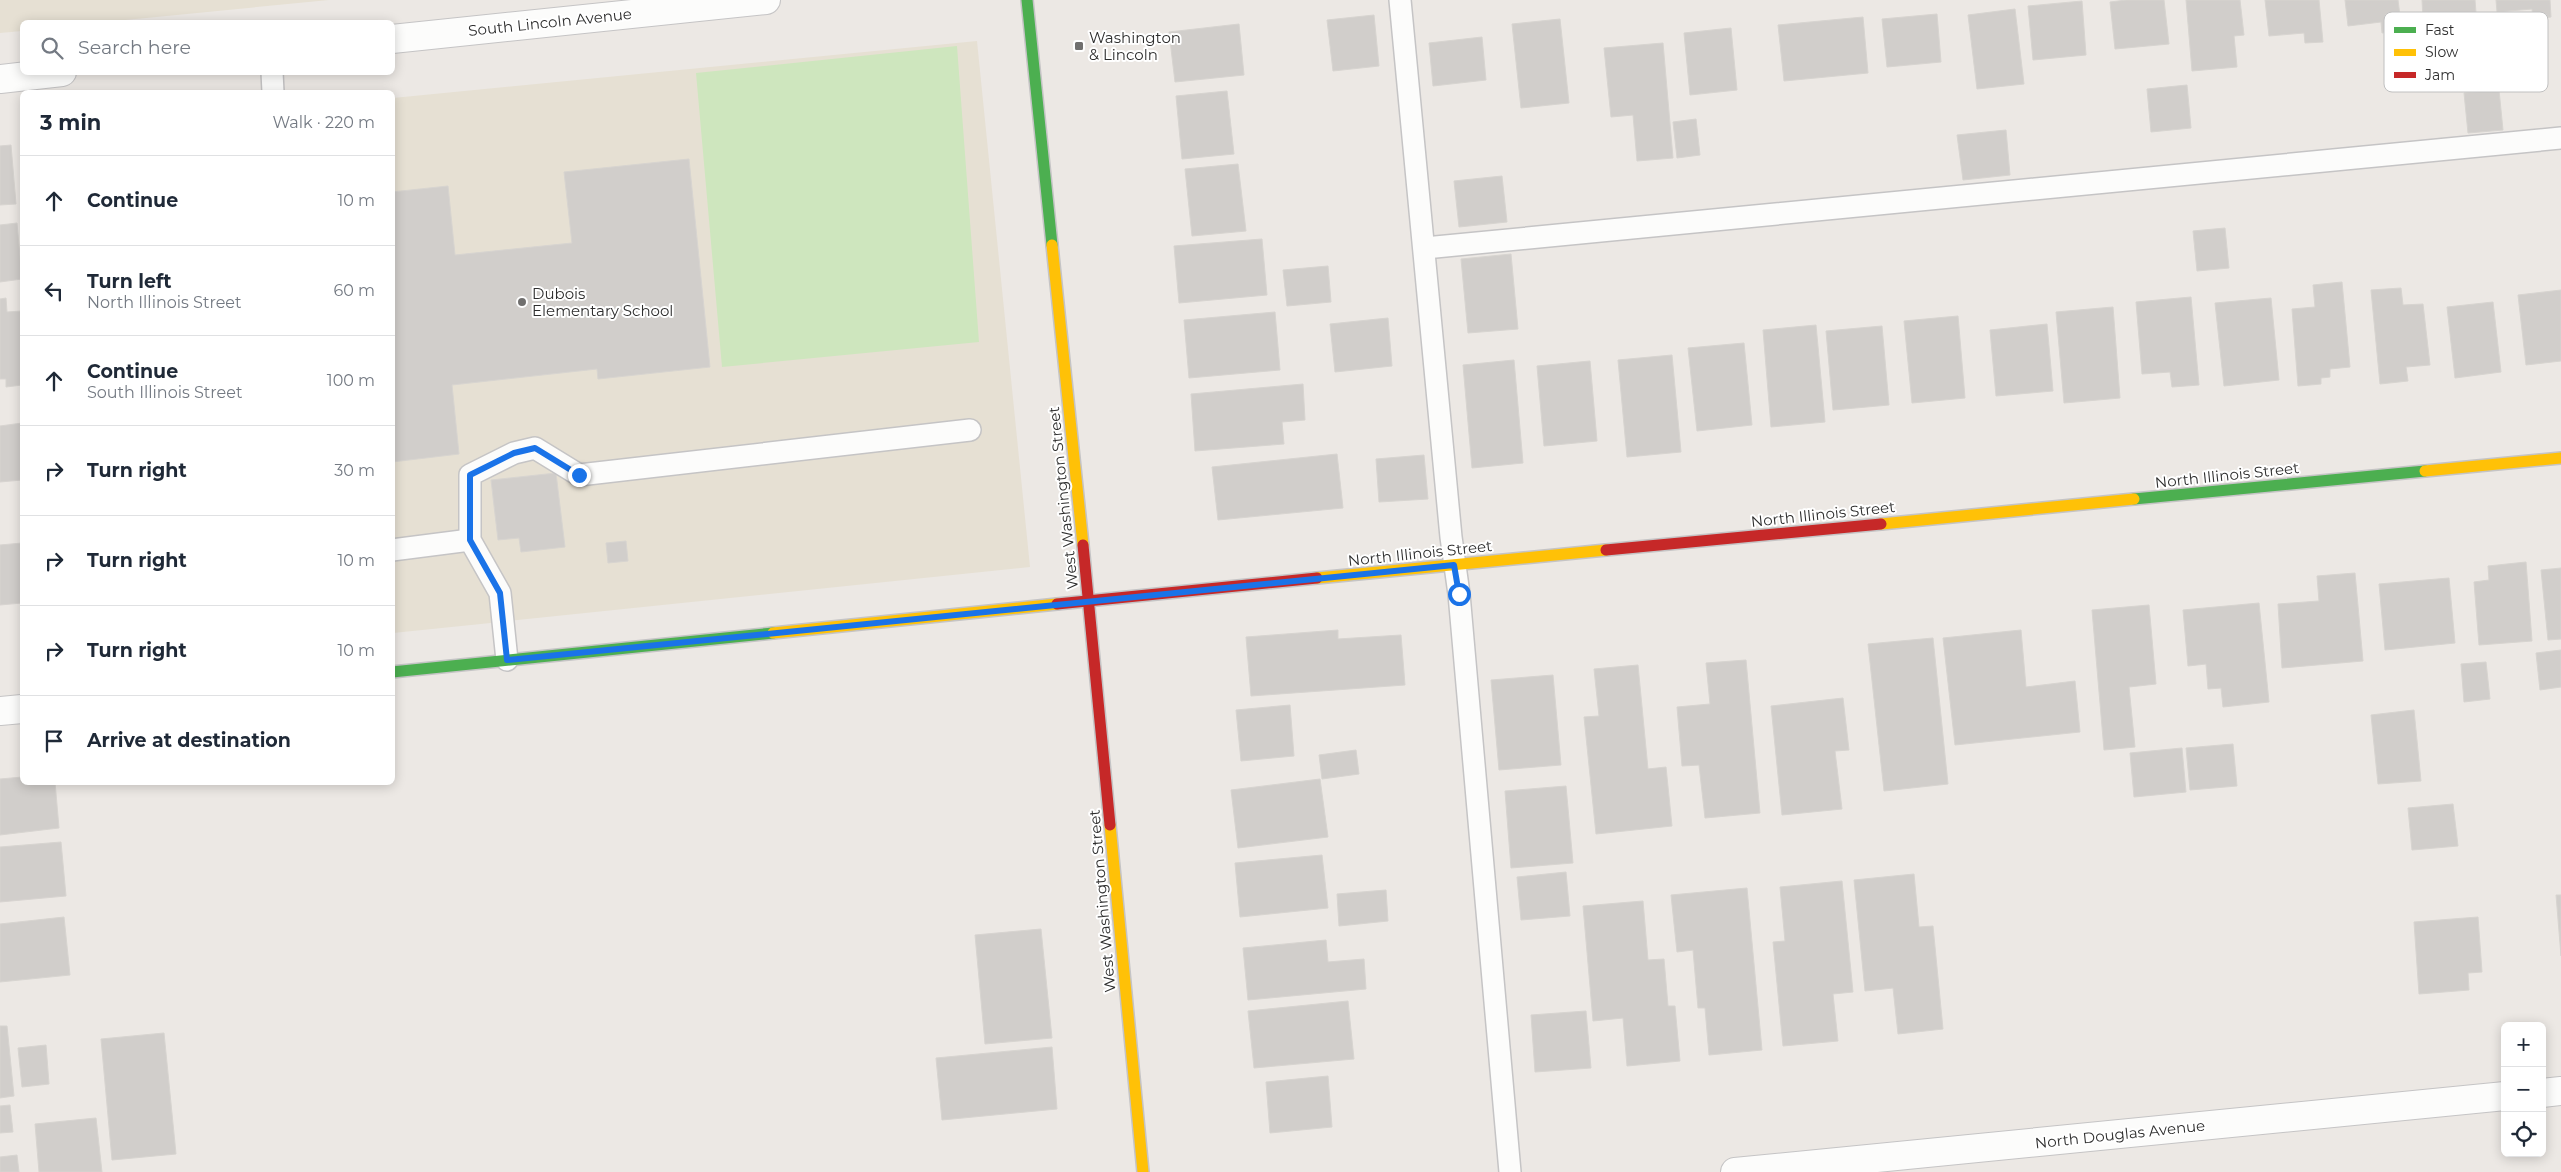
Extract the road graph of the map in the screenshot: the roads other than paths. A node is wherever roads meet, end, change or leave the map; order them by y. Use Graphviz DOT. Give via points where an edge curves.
graph roads {
  1 [pos="766,0"];
  2 [pos="1027,0"];
  3 [pos="1400,0"];
  4 [pos="395,39"];
  5 [pos="35,75"];
  6 [pos="272,75"];
  7 [pos="0,79"];
  8 [pos="274,90"];
  9 [pos="2561,138"];
  10 [pos="1425,248"];
  11 [pos="970,430"];
  12 [pos="2561,458"];
  13 [pos="470,540"];
  14 [pos="395,550"];
  15 [pos="1454,565"];
  16 [pos="1089,601"];
  17 [pos="507,660"];
  18 [pos="395,672"];
  19 [pos="20,709"];
  20 [pos="0,711"];
  21 [pos="2561,1091"];
  22 [pos="2546,1093"];
  23 [pos="2501,1096"];
  24 [pos="1143,1172"];
  25 [pos="1510,1172"];
  26 [pos="1735,1172"];
  1 -- 4 [label="street, South Lincoln Avenue"];
  2 -- 16 [label="street, West Washington Street"];
  3 -- 10 [label="lane"];
  5 -- 7 [label="street"];
  6 -- 8 [label="lane"];
  9 -- 10 [label="lane"];
  10 -- 15 [label="lane"];
  11 -- 13 [label="lane" via="579,475 535,448 514,453 470,475"];
  12 -- 15 [label="street, North Illinois Street"];
  13 -- 14 [label="lane"];
  13 -- 17 [label="lane" via="500,593"];
  15 -- 16 [label="street, North Illinois Street"];
  15 -- 25 [label="lane"];
  16 -- 17 [label="street, North Illinois Street"];
  16 -- 24 [label="street, West Washington Street"];
  17 -- 18 [label="street, North Illinois Street"];
  19 -- 20 [label="street"];
  21 -- 22 [label="street"];
  23 -- 26 [label="street, North Douglas Avenue"];
}
